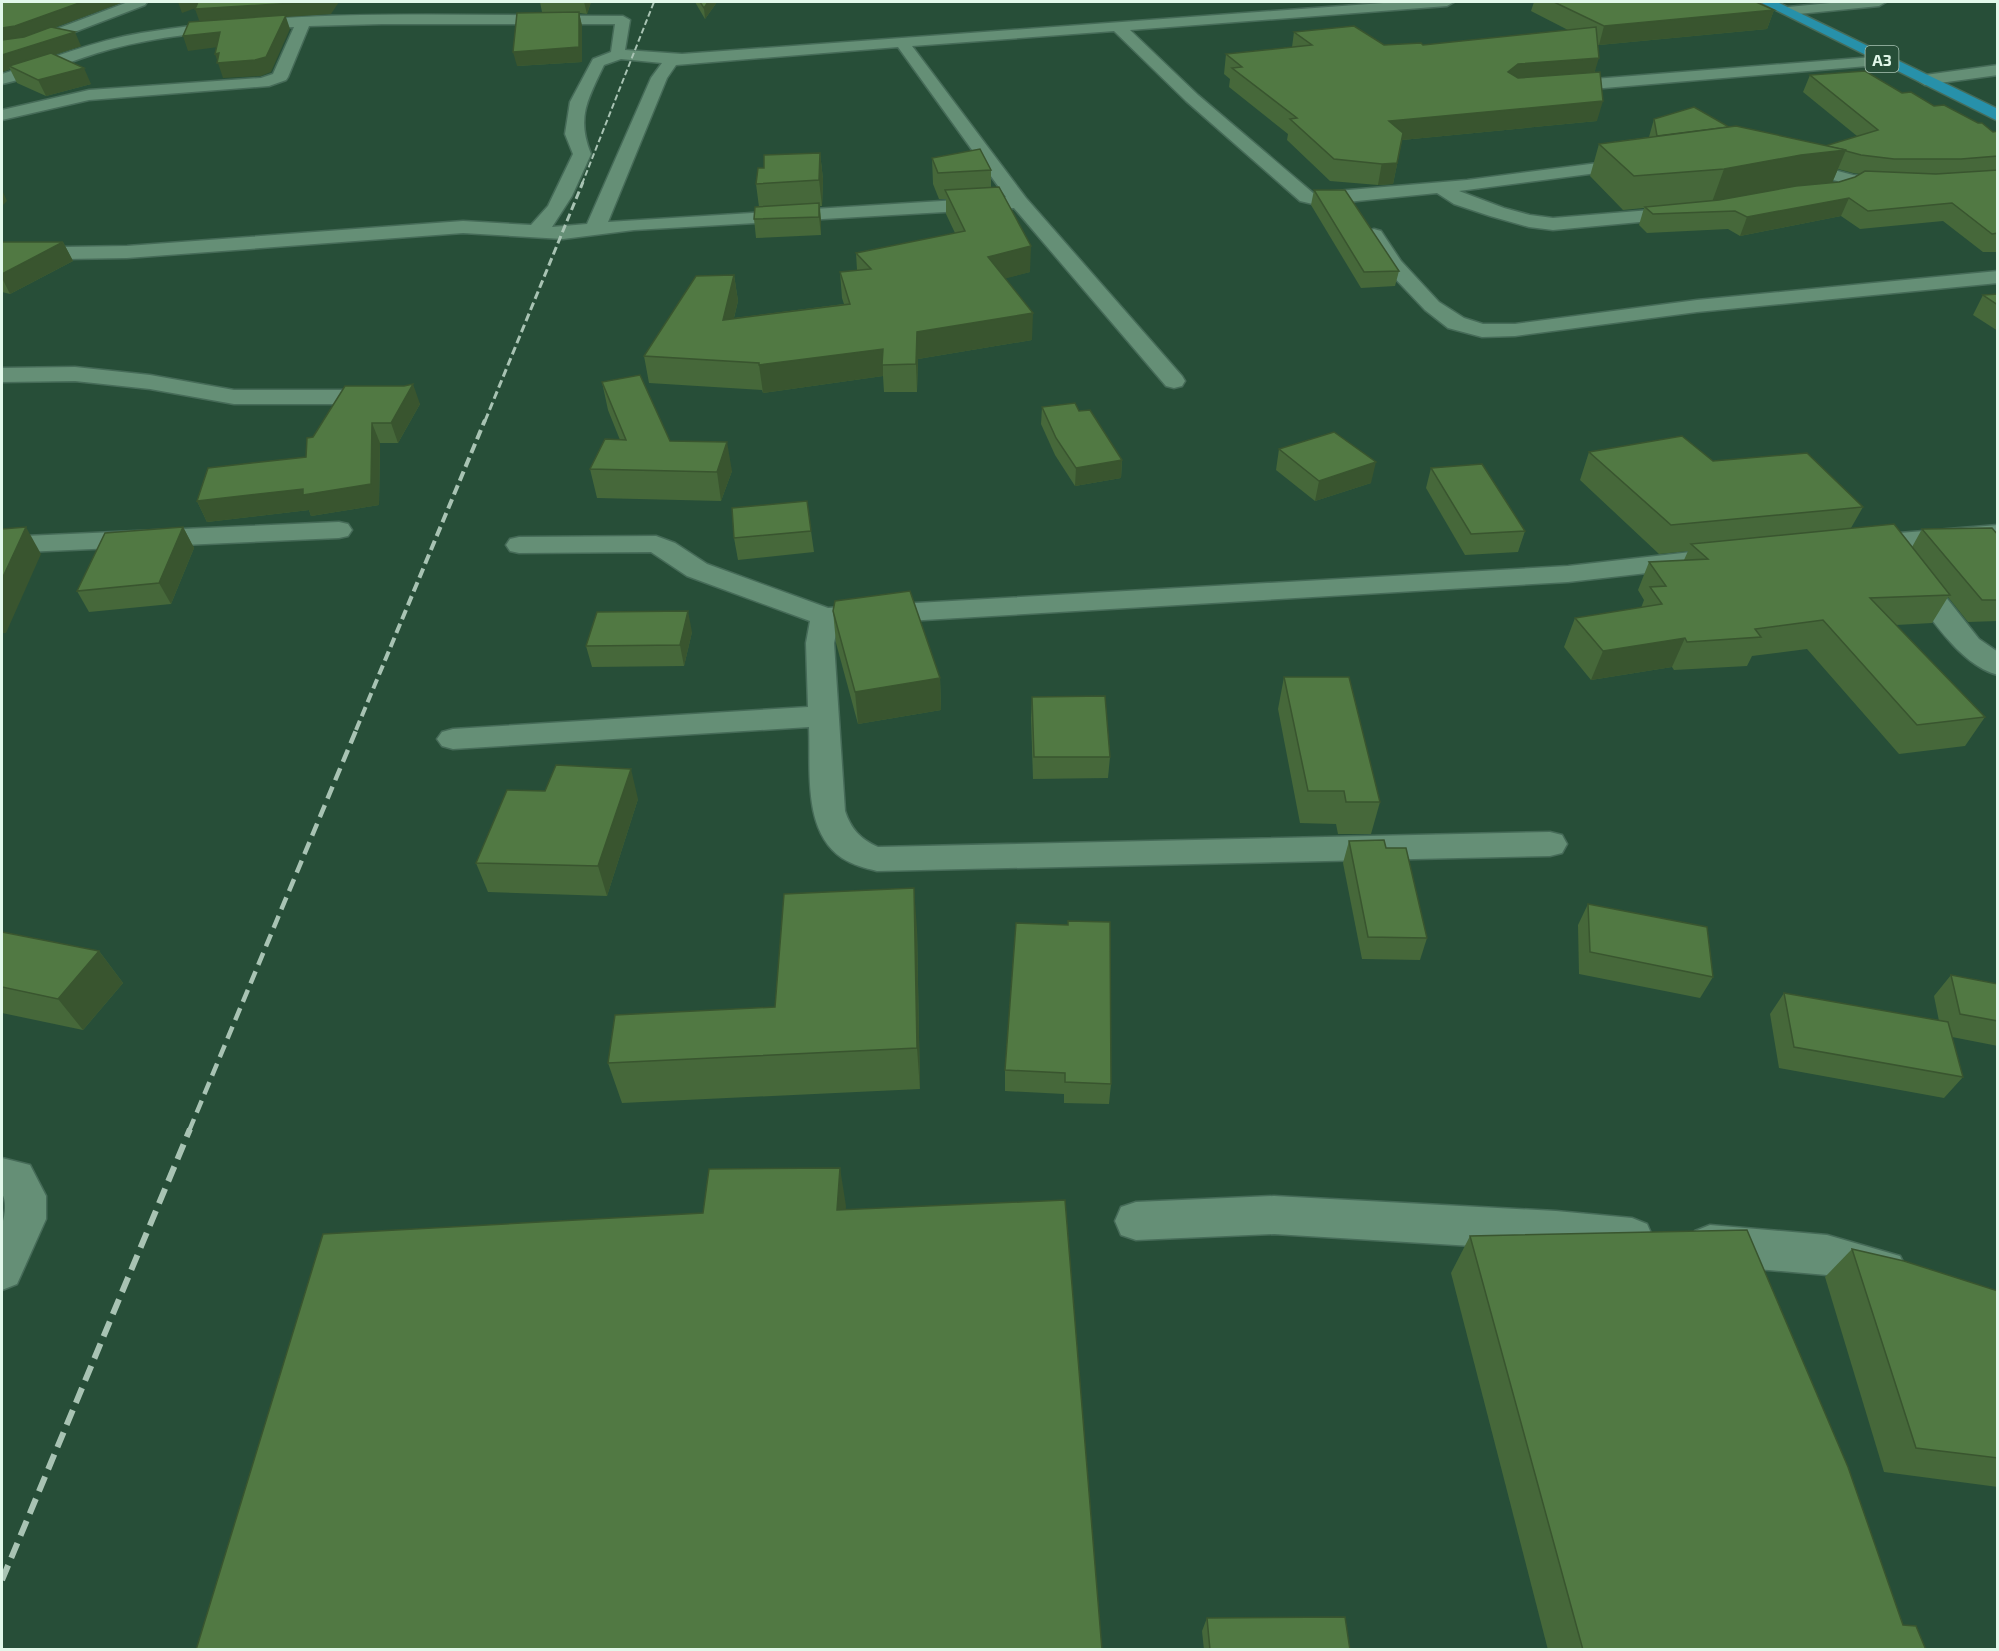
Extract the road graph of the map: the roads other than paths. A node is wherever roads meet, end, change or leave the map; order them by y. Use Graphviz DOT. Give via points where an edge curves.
graph roads {
  1 [pos="140,2"];
  2 [pos="628,2"];
  3 [pos="1448,2"];
  4 [pos="1767,2"];
  5 [pos="1879,2"];
  6 [pos="349,4"];
  7 [pos="1788,11"];
  8 [pos="304,20"];
  9 [pos="327,20"];
  10 [pos="623,20"];
  11 [pos="1118,27"];
  12 [pos="902,43"];
  13 [pos="2,49"];
  14 [pos="620,54"];
  15 [pos="682,59"];
  16 [pos="1886,61"];
  17 [pos="1998,70"];
  18 [pos="2,79"];
  19 [pos="1925,80"];
  20 [pos="1536,89"];
  21 [pos="2,115"];
  22 [pos="1998,116"];
  23 [pos="1772,159"];
  24 [pos="1649,161"];
  25 [pos="1853,180"];
  26 [pos="1915,185"];
  27 [pos="1441,188"];
  28 [pos="1830,192"];
  29 [pos="1350,196"];
  30 [pos="1019,202"];
  31 [pos="1701,211"];
  32 [pos="595,229"];
  33 [pos="535,232"];
  34 [pos="2,254"];
  35 [pos="1998,277"];
  36 [pos="2,375"];
  37 [pos="1174,381"];
  38 [pos="399,397"];
  39 [pos="339,530"];
  40 [pos="1998,532"];
  41 [pos="1887,542"];
  42 [pos="2,545"];
  43 [pos="519,545"];
  44 [pos="1831,546"];
  45 [pos="1718,557"];
  46 [pos="825,617"];
  47 [pos="1998,666"];
  48 [pos="823,716"];
  49 [pos="453,739"];
  50 [pos="1550,844"];
  51 [pos="2,1176"];
  52 [pos="1136,1221"];
  53 [pos="2,1270"];
  54 [pos="1921,1281"];
  1 -- 13 [label="street" via="25,46"];
  2 -- 10 [label="street"];
  3 -- 11 [label="street"];
  4 -- 7 [label="highway, A3"];
  5 -- 7 [label="street"];
  6 -- 9 [label="street"];
  7 -- 16 [label="highway, A3"];
  8 -- 9 [label="street"];
  8 -- 18 [label="street" via="139,39"];
  8 -- 21 [label="street" via="280,77 272,81 89,95"];
  9 -- 10 [label="street"];
  10 -- 14 [label="street" via="617,50"];
  11 -- 12 [label="street"];
  11 -- 29 [label="street" via="1298,191 1317,199"];
  12 -- 15 [label="street"];
  12 -- 30 [label="street"];
  14 -- 15 [label="street"];
  14 -- 33 [label="street" via="598,62 582,93 574,134 582,154 548,222"];
  15 -- 32 [label="street" via="671,62 659,78"];
  16 -- 19 [label="highway, A3"];
  16 -- 20 [label="street"];
  17 -- 19 [label="street"];
  19 -- 22 [label="highway, A3"];
  23 -- 25 [label="street"];
  24 -- 27 [label="street"];
  25 -- 26 [label="street"];
  25 -- 28 [label="street"];
  27 -- 29 [label="street"];
  27 -- 31 [label="street" via="1461,200 1497,212 1553,224"];
  29 -- 35 [label="street" via="1393,265 1431,306 1456,323 1482,331"];
  30 -- 32 [label="street"];
  30 -- 37 [label="street"];
  32 -- 33 [label="street"];
  33 -- 34 [label="street" via="463,227 127,252"];
  36 -- 38 [label="street" via="75,374 234,397"];
  39 -- 42 [label="street"];
  40 -- 41 [label="street"];
  41 -- 44 [label="street"];
  41 -- 47 [label="street" via="1969,645"];
  43 -- 46 [label="street" via="656,544 697,570"];
  45 -- 46 [label="street" via="1568,574"];
  46 -- 48 [label="street" via="820,643"];
  48 -- 49 [label="street"];
  48 -- 50 [label="street" via="829,811 834,830 859,854 877,859"];
  51 -- 53 [label="street" via="15,1178 25,1196 25,1219"];
  52 -- 54 [label="street" via="1274,1215 1556,1231 1758,1268 1827,1255"];
}
